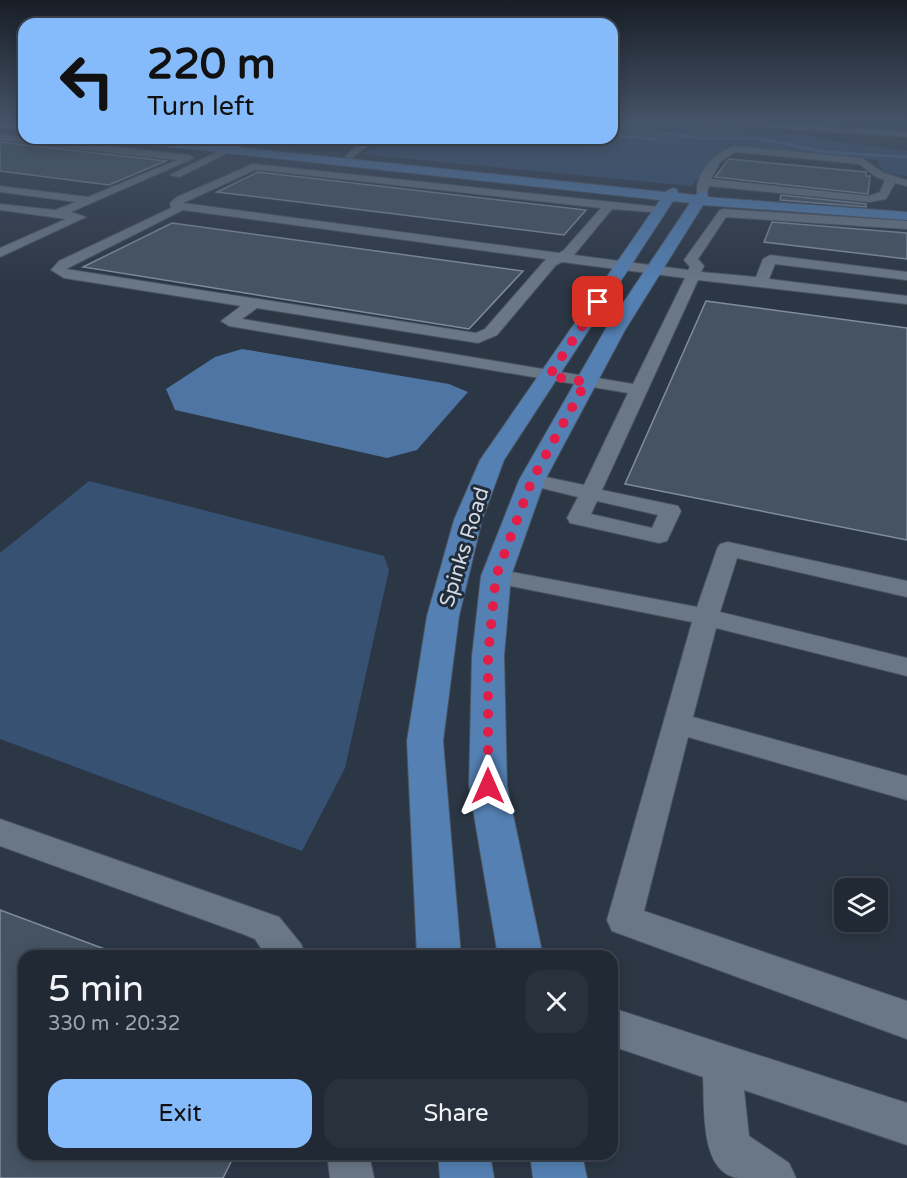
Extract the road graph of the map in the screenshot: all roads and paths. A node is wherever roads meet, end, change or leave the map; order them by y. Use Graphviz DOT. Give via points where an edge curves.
graph roads {
  1 [pos="147,176"];
  2 [pos="171,176"];
  3 [pos="229,176"];
  4 [pos="342,176"];
  5 [pos="491,176"];
  6 [pos="519,176"];
  7 [pos="710,176"];
  8 [pos="884,176"];
  9 [pos="890,179"];
  10 [pos="907,183"];
  11 [pos="102,186"];
  12 [pos="0,189"];
  13 [pos="701,192"];
  14 [pos="670,194"];
  15 [pos="72,198"];
  16 [pos="89,201"];
  17 [pos="111,203"];
  18 [pos="609,205"];
  19 [pos="0,207"];
  20 [pos="176,207"];
  21 [pos="907,208"];
  22 [pos="659,211"];
  23 [pos="57,214"];
  24 [pos="907,216"];
  25 [pos="79,218"];
  26 [pos="907,225"];
  27 [pos="0,253"];
  28 [pos="561,258"];
  29 [pos="623,266"];
  30 [pos="733,268"];
  31 [pos="654,269"];
  32 [pos="695,270"];
  33 [pos="907,276"];
  34 [pos="761,282"];
  35 [pos="907,300"];
  36 [pos="253,304"];
  37 [pos="549,376"];
  38 [pos="586,382"];
  39 [pos="639,390"];
  40 [pos="532,480"];
  41 [pos="454,574"];
  42 [pos="496,576"];
  43 [pos="907,589"];
  44 [pos="706,616"];
  45 [pos="907,667"];
  46 [pos="677,723"];
  47 [pos="907,788"];
  48 [pos="0,832"];
  49 [pos="284,950"];
  50 [pos="439,950"];
  51 [pos="519,950"];
  52 [pos="907,1020"];
  53 [pos="618,1029"];
  54 [pos="722,1063"];
  55 [pos="907,1124"];
  56 [pos="349,1160"];
  57 [pos="465,1160"];
  58 [pos="557,1160"];
  59 [pos="352,1178"];
  60 [pos="467,1178"];
  61 [pos="560,1178"];
  62 [pos="774,1178"];
  1 -- 16 [label="street"];
  2 -- 17 [label="street"];
  3 -- 20 [label="street" via="181,199"];
  4 -- 18 [label="street"];
  5 -- 14 [label="main road"];
  6 -- 14 [label="main road"];
  7 -- 13 [label="street"];
  8 -- 9 [label="street"];
  9 -- 10 [label="street"];
  9 -- 13 [label="street" via="882,198 869,199"];
  11 -- 15 [label="street"];
  12 -- 15 [label="street"];
  13 -- 14 [label="main road"];
  13 -- 21 [label="main road" via="801,203"];
  13 -- 24 [label="main road" via="845,213"];
  13 -- 31 [label="main road, Spinks Road"];
  14 -- 22 [label="main road, Spinks Road"];
  15 -- 16 [label="street"];
  16 -- 17 [label="street"];
  16 -- 23 [label="street"];
  17 -- 25 [label="street"];
  18 -- 22 [label="street"];
  18 -- 28 [label="street"];
  19 -- 23 [label="street"];
  20 -- 28 [label="street"];
  20 -- 36 [label="street" via="177,210 58,270"];
  22 -- 29 [label="main road, Spinks Road"];
  23 -- 25 [label="street"];
  25 -- 27 [label="street"];
  26 -- 32 [label="street" via="723,213 691,260"];
  28 -- 29 [label="street"];
  28 -- 36 [label="street" via="551,262 491,332 478,338"];
  29 -- 31 [label="street"];
  29 -- 37 [label="main road, Spinks Road"];
  30 -- 32 [label="street"];
  31 -- 32 [label="street"];
  31 -- 38 [label="main road, Spinks Road"];
  32 -- 34 [label="street"];
  32 -- 39 [label="street"];
  33 -- 34 [label="street" via="770,260"];
  34 -- 35 [label="street"];
  36 -- 37 [label="street" via="229,321"];
  37 -- 38 [label="street"];
  37 -- 41 [label="main road, Spinks Road" via="492,460 468,520"];
  38 -- 39 [label="street"];
  38 -- 40 [label="main road, Spinks Road"];
  39 -- 40 [label="street" via="590,494"];
  40 -- 42 [label="main road, Spinks Road"];
  41 -- 42 [label="main road"];
  41 -- 50 [label="main road, Spinks Road" via="443,616 425,741"];
  42 -- 44 [label="street"];
  42 -- 51 [label="main road, Spinks Road" via="488,656 488,786"];
  43 -- 44 [label="street" via="728,549"];
  44 -- 45 [label="street"];
  44 -- 46 [label="street"];
  46 -- 47 [label="street"];
  46 -- 52 [label="street" via="624,920"];
  48 -- 49 [label="street" via="254,922 267,928"];
  53 -- 54 [label="street"];
  54 -- 55 [label="street"];
  54 -- 62 [label="street" via="729,1148"];
  56 -- 59 [label="street"];
  57 -- 60 [label="main road"];
  58 -- 61 [label="main road"];
}
